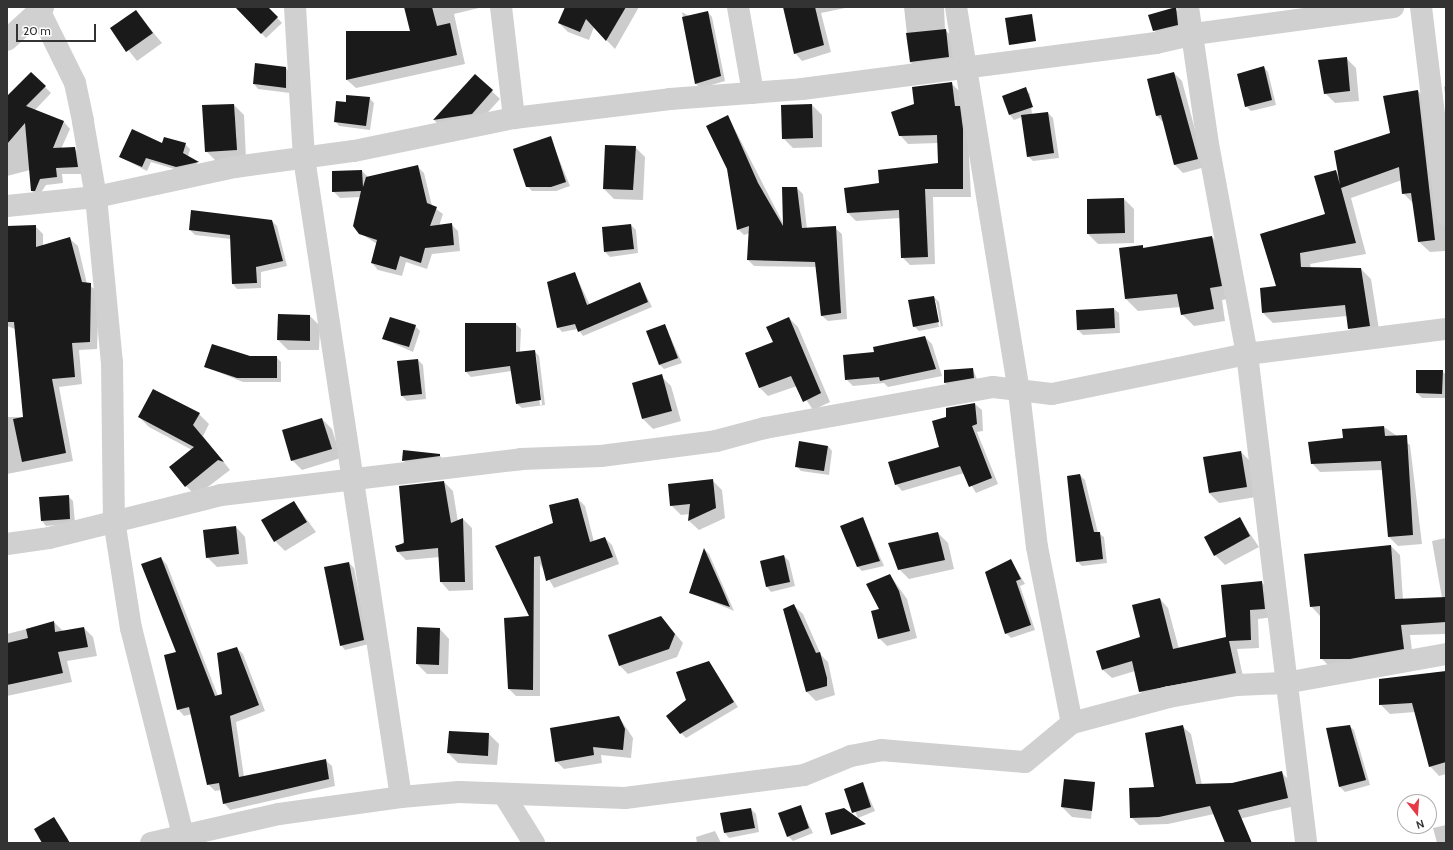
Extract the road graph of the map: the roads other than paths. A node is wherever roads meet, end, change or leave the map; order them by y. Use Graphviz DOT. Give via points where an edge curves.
graph roads {
  1 [pos="295,7"];
  2 [pos="501,7"];
  3 [pos="738,7"];
  4 [pos="956,7"];
  5 [pos="1188,7"];
  6 [pos="1393,7"];
  7 [pos="1420,7"];
  8 [pos="41,8"];
  9 [pos="1194,34"];
  10 [pos="7,40"];
  11 [pos="964,68"];
  12 [pos="753,93"];
  13 [pos="514,118"];
  14 [pos="304,158"];
  15 [pos="96,197"];
  16 [pos="7,206"];
  17 [pos="1446,214"];
  18 [pos="1446,329"];
  19 [pos="1247,354"];
  20 [pos="1019,392"];
  21 [pos="353,479"];
  22 [pos="114,520"];
  23 [pos="7,544"];
  24 [pos="1446,654"];
  25 [pos="1285,683"];
  26 [pos="1072,723"];
  27 [pos="504,794"];
  28 [pos="401,797"];
  29 [pos="184,839"];
  30 [pos="151,843"];
  31 [pos="534,843"];
  32 [pos="1306,843"];
  1 -- 14 [label="street"];
  2 -- 13 [label="street"];
  3 -- 12 [label="street"];
  4 -- 11 [label="street"];
  5 -- 9 [label="street"];
  6 -- 9 [label="street"];
  7 -- 17 [label="street"];
  8 -- 10 [label="street"];
  8 -- 15 [label="street" via="75,84"];
  9 -- 11 [label="street" via="1156,43"];
  9 -- 19 [label="street" via="1208,144"];
  11 -- 12 [label="street"];
  11 -- 20 [label="street"];
  12 -- 13 [label="street"];
  13 -- 14 [label="street"];
  14 -- 15 [label="street" via="235,167"];
  14 -- 21 [label="street"];
  15 -- 16 [label="street"];
  15 -- 22 [label="street" via="112,362"];
  18 -- 19 [label="street"];
  19 -- 20 [label="street" via="1052,394"];
  19 -- 25 [label="street"];
  20 -- 21 [label="street" via="993,387 765,428 716,441 601,456 521,458"];
  20 -- 26 [label="street" via="1037,547"];
  21 -- 22 [label="street" via="221,495"];
  21 -- 28 [label="street"];
  22 -- 23 [label="street" via="49,538"];
  22 -- 29 [label="street" via="131,628"];
  24 -- 25 [label="street"];
  25 -- 26 [label="street" via="1237,685 1169,697"];
  25 -- 32 [label="street"];
  26 -- 27 [label="street" via="1025,762 881,750 851,756 804,775 625,798"];
  27 -- 28 [label="street" via="459,792"];
  27 -- 31 [label="street"];
  28 -- 29 [label="street" via="279,814"];
  29 -- 30 [label="street"];
}
